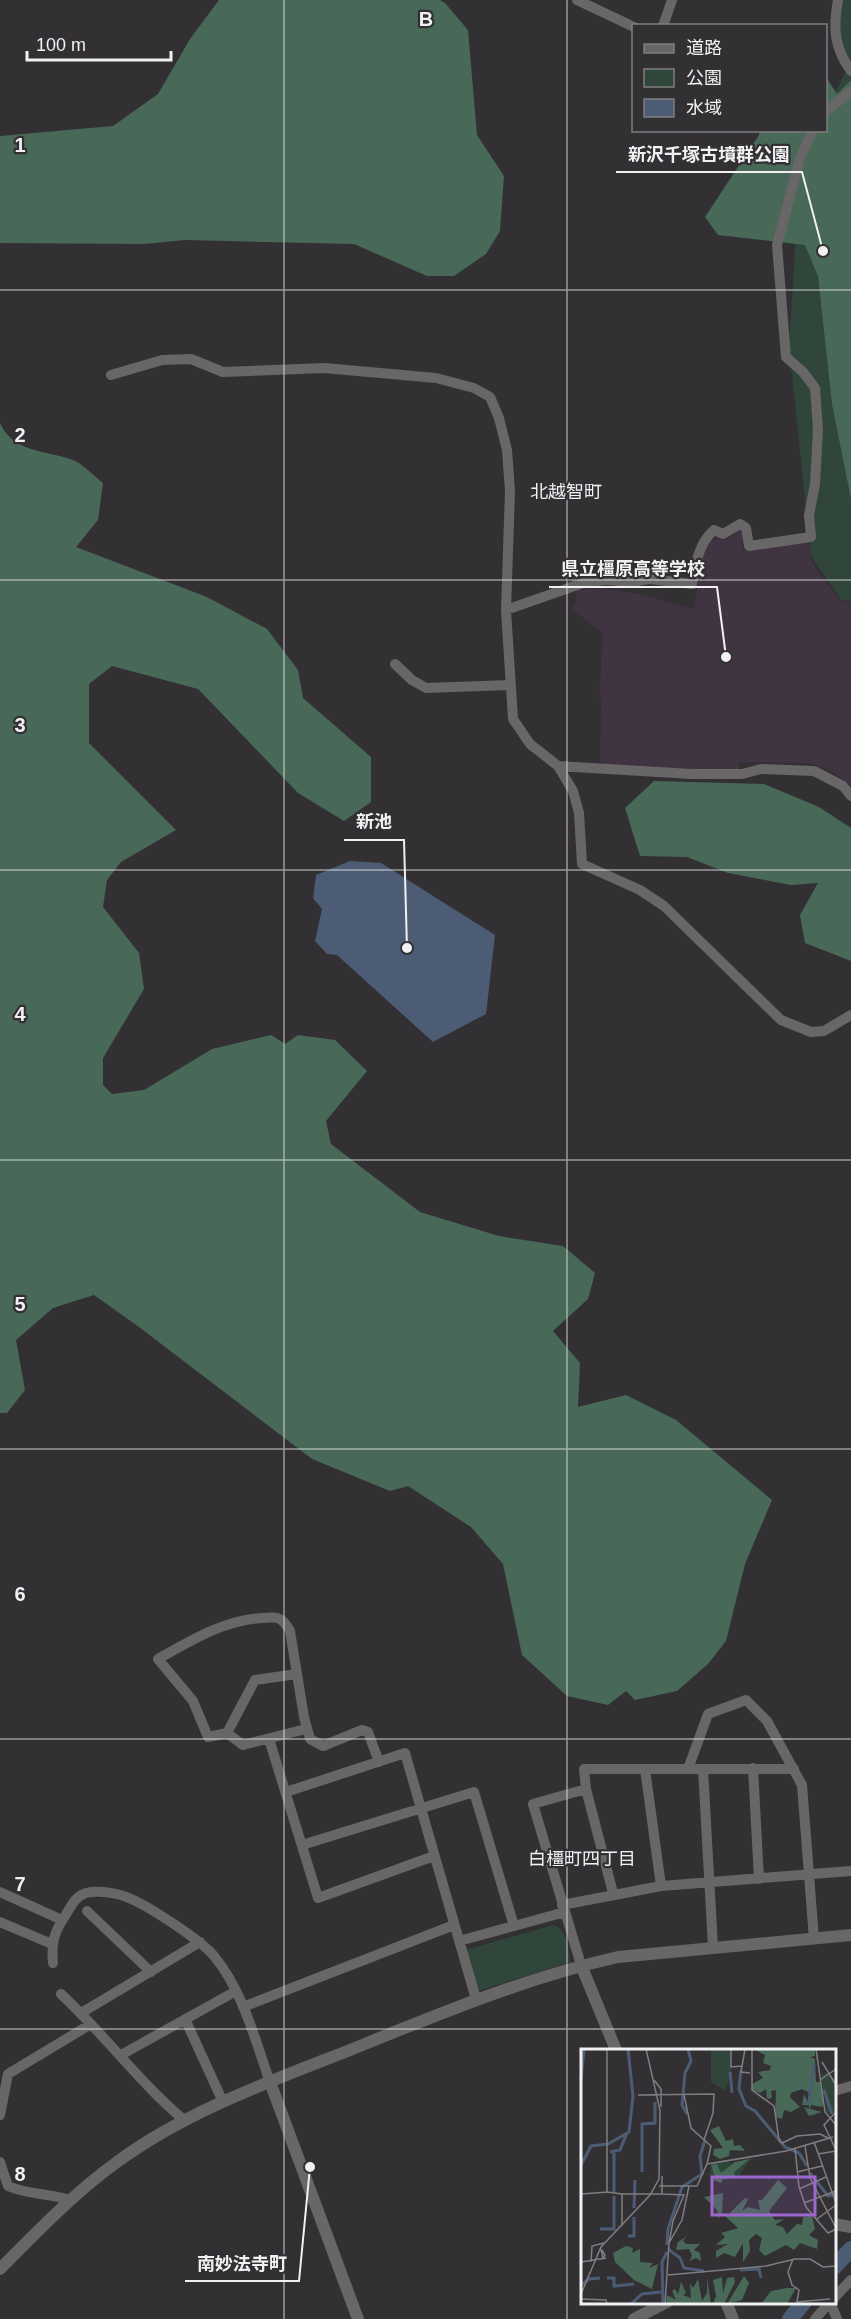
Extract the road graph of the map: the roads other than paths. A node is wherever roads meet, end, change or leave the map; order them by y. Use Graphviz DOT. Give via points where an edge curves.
graph roads {
  1 [pos="577,0"];
  2 [pos="672,0"];
  3 [pos="838,0"];
  4 [pos="664,24"];
  5 [pos="632,27"];
  6 [pos="851,71"];
  7 [pos="851,91"];
  8 [pos="827,109"];
  9 [pos="812,132"];
  10 [pos="111,375"];
  11 [pos="507,610"];
  12 [pos="395,664"];
  13 [pos="511,684"];
  14 [pos="558,766"];
  15 [pos="851,796"];
  16 [pos="851,1015"];
  17 [pos="297,1674"];
  18 [pos="306,1729"];
  19 [pos="227,1733"];
  20 [pos="269,1739"];
  21 [pos="379,1762"];
  22 [pos="753,1768"];
  23 [pos="645,1769"];
  24 [pos="688,1769"];
  25 [pos="703,1769"];
  26 [pos="794,1769"];
  27 [pos="586,1789"];
  28 [pos="286,1792"];
  29 [pos="420,1806"];
  30 [pos="302,1845"];
  31 [pos="434,1856"];
  32 [pos="851,1871"];
  33 [pos="808,1876"];
  34 [pos="759,1880"];
  35 [pos="710,1882"];
  36 [pos="661,1886"];
  37 [pos="0,1892"];
  38 [pos="613,1893"];
  39 [pos="564,1909"];
  40 [pos="87,1911"];
  41 [pos="62,1920"];
  42 [pos="0,1922"];
  43 [pos="454,1925"];
  44 [pos="514,1926"];
  45 [pos="851,1935"];
  46 [pos="814,1939"];
  47 [pos="459,1941"];
  48 [pos="200,1942"];
  49 [pos="52,1944"];
  50 [pos="713,1947"];
  51 [pos="53,1963"];
  52 [pos="581,1965"];
  53 [pos="151,1972"];
  54 [pos="236,1991"];
  55 [pos="61,1994"];
  56 [pos="476,1999"];
  57 [pos="243,2007"];
  58 [pos="81,2013"];
  59 [pos="185,2019"];
  60 [pos="91,2024"];
  61 [pos="616,2049"];
  62 [pos="121,2055"];
  63 [pos="270,2082"];
  64 [pos="851,2086"];
  65 [pos="836,2090"];
  66 [pos="223,2102"];
  67 [pos="0,2115"];
  68 [pos="184,2120"];
  69 [pos="0,2162"];
  70 [pos="70,2200"];
  71 [pos="836,2224"];
  72 [pos="851,2227"];
  73 [pos="0,2269"];
  74 [pos="851,2280"];
  75 [pos="836,2296"];
  76 [pos="663,2304"];
  77 [pos="727,2304"];
  78 [pos="828,2304"];
  79 [pos="831,2304"];
  80 [pos="358,2319"];
  81 [pos="634,2319"];
  82 [pos="733,2319"];
  83 [pos="815,2319"];
  84 [pos="837,2319"];
  1 -- 5 [label="street"];
  2 -- 4 [label="street"];
  3 -- 6 [label="street" via="836,36 840,56"];
  7 -- 8 [label="street"];
  9 -- 11 [label="street" via="800,158 777,244 786,357 815,388 818,430 809,515 811,537 748,546 746,528 740,525 723,534 714,530 702,545 692,584 649,579 586,582"];
  10 -- 11 [label="street" via="162,360 191,359 223,372 324,368 436,378 474,388 490,397 507,450"];
  11 -- 13 [label="street"];
  12 -- 13 [label="street" via="426,688"];
  13 -- 14 [label="street" via="513,718 521,733"];
  14 -- 15 [label="street" via="691,774 742,774 761,769 814,771 843,786"];
  14 -- 16 [label="street" via="573,790 579,813 582,864 640,890 664,906 781,1020 811,1032 824,1031"];
  17 -- 18 [label="street"];
  17 -- 19 [label="street" via="255,1680"];
  17 -- 19 [label="street" via="290,1631 276,1617 227,1624 158,1659 193,1701 208,1737"];
  18 -- 20 [label="street"];
  18 -- 21 [label="street" via="310,1740 323,1746 362,1730 368,1732"];
  19 -- 20 [label="street" via="243,1745"];
  20 -- 28 [label="street"];
  21 -- 28 [label="street"];
  21 -- 29 [label="street" via="405,1753"];
  22 -- 25 [label="street"];
  22 -- 26 [label="street"];
  22 -- 34 [label="street"];
  23 -- 24 [label="street"];
  23 -- 27 [label="street" via="584,1769"];
  23 -- 36 [label="street"];
  24 -- 25 [label="street"];
  24 -- 26 [label="street" via="708,1714 746,1700 766,1721"];
  25 -- 35 [label="street"];
  26 -- 33 [label="street" via="802,1785"];
  27 -- 38 [label="street"];
  27 -- 39 [label="street" via="533,1804"];
  28 -- 30 [label="street"];
  29 -- 30 [label="street"];
  29 -- 31 [label="street"];
  29 -- 44 [label="street" via="474,1791"];
  30 -- 31 [label="street" via="318,1898"];
  31 -- 43 [label="street"];
  32 -- 33 [label="street"];
  33 -- 34 [label="street"];
  33 -- 46 [label="street"];
  34 -- 35 [label="street"];
  35 -- 36 [label="street"];
  35 -- 50 [label="street"];
  36 -- 38 [label="street"];
  37 -- 41 [label="street"];
  38 -- 39 [label="street"];
  39 -- 44 [label="street"];
  39 -- 52 [label="street"];
  40 -- 53 [label="street"];
  41 -- 48 [label="street" via="77,1897 114,1893 131,1898"];
  41 -- 49 [label="street"];
  42 -- 49 [label="street"];
  43 -- 47 [label="street"];
  43 -- 57 [label="street"];
  44 -- 47 [label="street"];
  45 -- 46 [label="street"];
  46 -- 50 [label="street"];
  47 -- 56 [label="street"];
  48 -- 53 [label="street"];
  48 -- 54 [label="street" via="213,1954"];
  49 -- 51 [label="street"];
  50 -- 52 [label="street"];
  52 -- 56 [label="street"];
  52 -- 61 [label="street"];
  53 -- 58 [label="street"];
  54 -- 57 [label="street"];
  54 -- 59 [label="street"];
  55 -- 58 [label="street"];
  56 -- 63 [label="street"];
  57 -- 63 [label="street"];
  58 -- 60 [label="street"];
  59 -- 62 [label="street"];
  59 -- 66 [label="street"];
  60 -- 62 [label="street"];
  60 -- 67 [label="street" via="8,2074"];
  62 -- 68 [label="street" via="163,2103"];
  63 -- 66 [label="street"];
  63 -- 80 [label="street"];
  64 -- 65 [label="street"];
  66 -- 68 [label="street"];
  68 -- 70 [label="street" via="115,2163"];
  69 -- 70 [label="street" via="8,2186"];
  70 -- 73 [label="street"];
  71 -- 72 [label="street"];
  74 -- 75 [label="street"];
  76 -- 81 [label="street"];
  77 -- 82 [label="street"];
  78 -- 83 [label="street"];
  79 -- 84 [label="street"];
}
